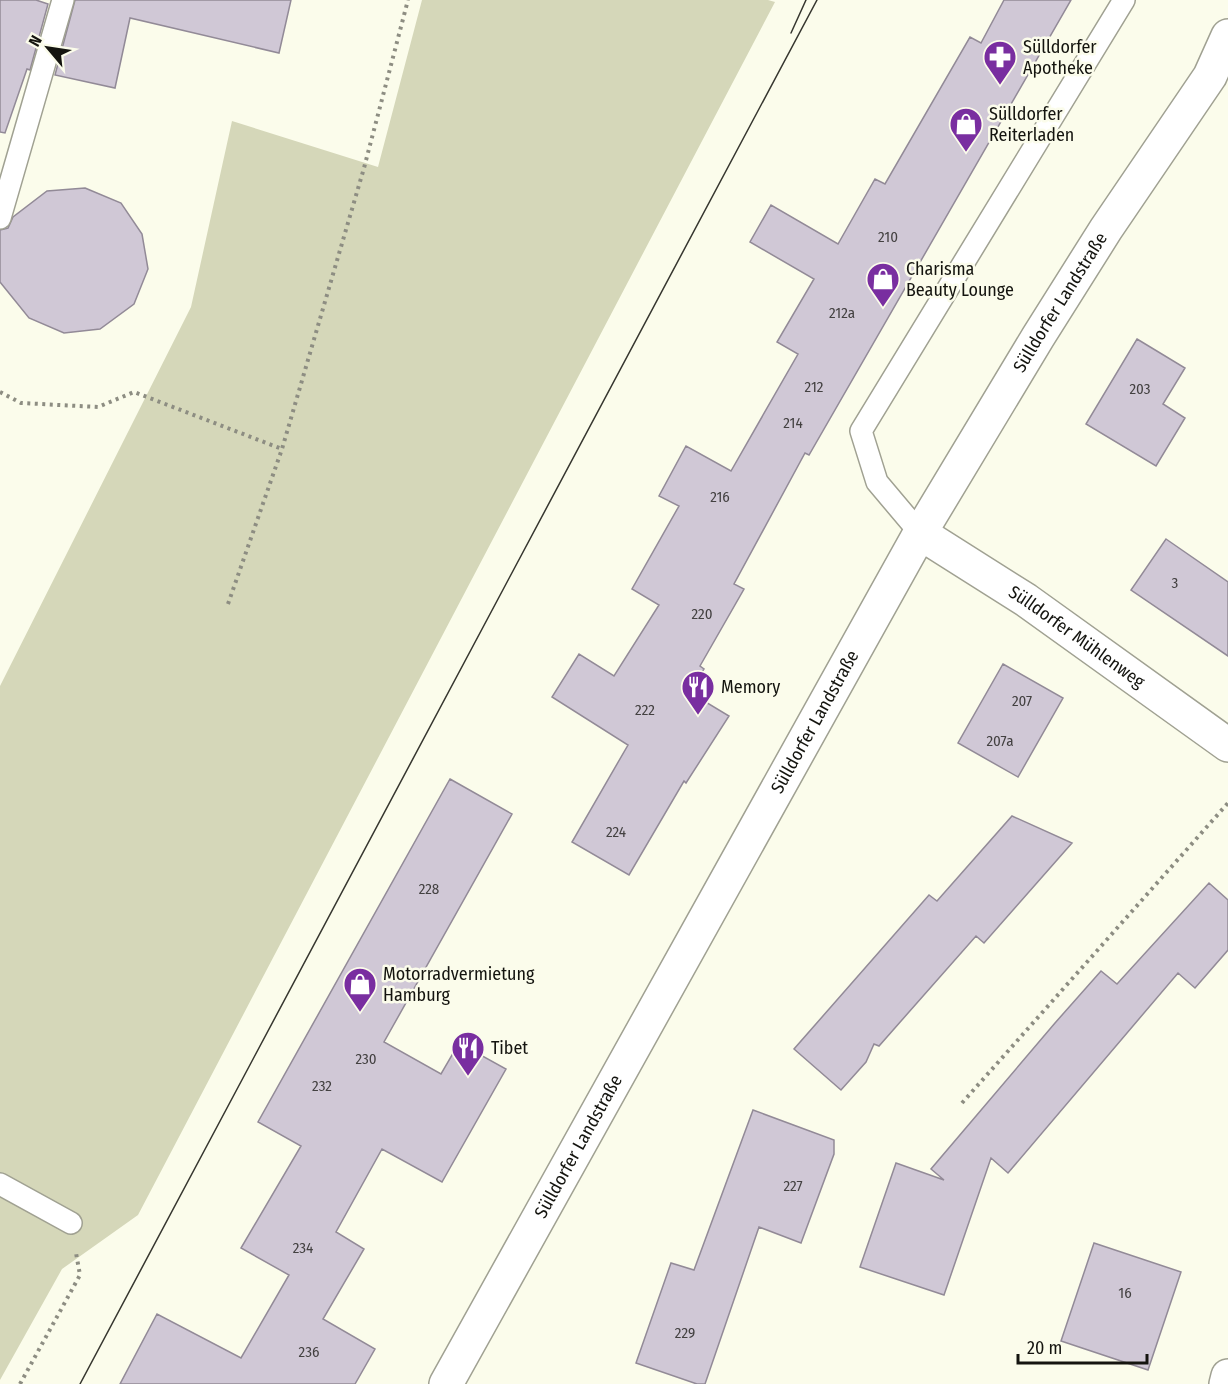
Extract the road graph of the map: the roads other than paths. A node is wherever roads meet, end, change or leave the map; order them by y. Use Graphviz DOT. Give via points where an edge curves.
graph roads {
  1 [pos="63,0"];
  2 [pos="1124,0"];
  3 [pos="1228,36"];
  4 [pos="1219,70"];
  5 [pos="0,218"];
  6 [pos="920,533"];
  7 [pos="1228,745"];
  8 [pos="0,1184"];
  9 [pos="72,1223"];
  10 [pos="1228,1376"];
  11 [pos="446,1384"];
  12 [pos="1226,1384"];
  1 -- 5 [label="lane"];
  2 -- 6 [label="lane" via="861,431 877,482"];
  3 -- 4 [label="main road, Sülldorfer Landstraße"];
  4 -- 6 [label="main road, Sülldorfer Landstraße" via="1106,229"];
  6 -- 7 [label="main road, Sülldorfer Mühlenweg" via="1026,600"];
  6 -- 11 [label="main road, Sülldorfer Landstraße"];
  8 -- 9 [label="lane"];
  10 -- 12 [label="main road"];
}
